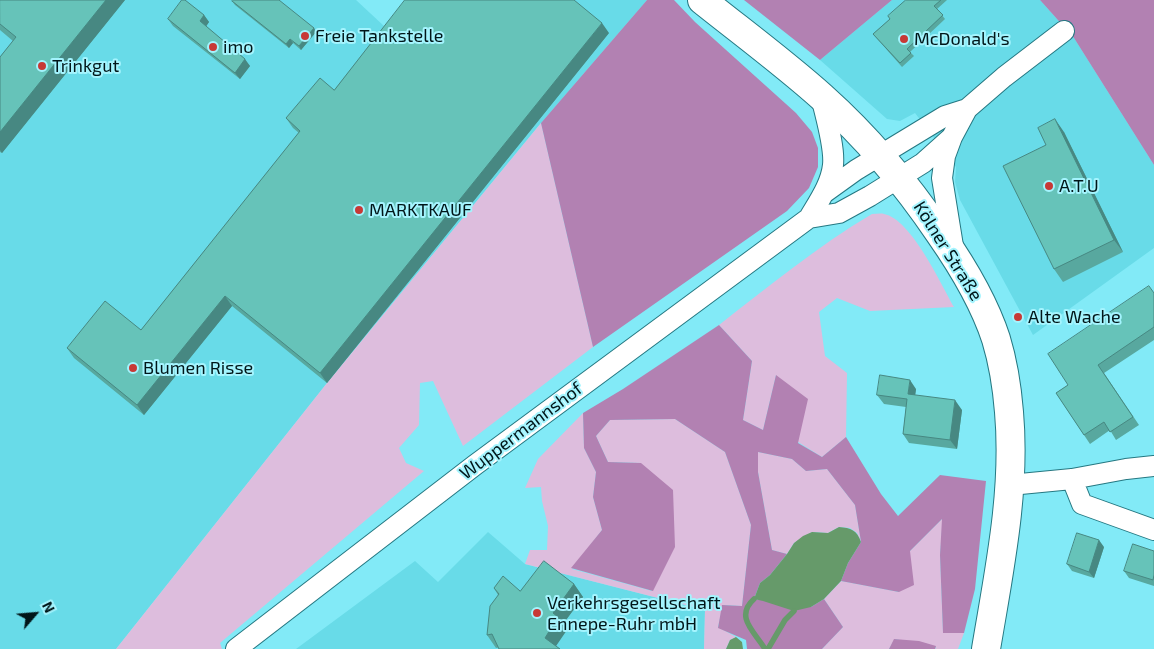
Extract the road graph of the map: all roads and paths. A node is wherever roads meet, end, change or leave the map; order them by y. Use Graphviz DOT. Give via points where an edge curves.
graph roads {
  1 [pos="702,0"];
  2 [pos="1064,31"];
  3 [pos="821,96"];
  4 [pos="967,109"];
  5 [pos="952,137"];
  6 [pos="880,155"];
  7 [pos="900,177"];
  8 [pos="824,193"];
  9 [pos="809,218"];
  10 [pos="955,255"];
  11 [pos="1154,466"];
  12 [pos="1072,479"];
  13 [pos="1010,485"];
  14 [pos="1154,530"];
  15 [pos="236,649"];
  16 [pos="986,649"];
  1 -- 3 [label="main road, Kölner Straße"];
  2 -- 4 [label="street, Wuppermannshof"];
  3 -- 6 [label="main road, Kölner Straße"];
  3 -- 8 [label="street, Wuppermannshof" via="833,153 833,166"];
  4 -- 5 [label="street, Wuppermannshof"];
  4 -- 6 [label="street, Wuppermannshof" via="945,116"];
  5 -- 7 [label="street, Wuppermannshof" via="923,163"];
  5 -- 10 [label="street, Wuppermannshof" via="942,178"];
  6 -- 7 [label="main road, Kölner Straße"];
  6 -- 8 [label="street, Wuppermannshof"];
  7 -- 9 [label="street, Wuppermannshof" via="839,213"];
  7 -- 10 [label="main road, Kölner Straße"];
  8 -- 9 [label="street, Wuppermannshof"];
  9 -- 15 [label="street, Wuppermannshof" via="474,465"];
  10 -- 13 [label="main road, Kölner Straße" via="996,338 1003,367 1011,437"];
  11 -- 12 [label="street"];
  12 -- 13 [label="street"];
  12 -- 14 [label="street" via="1082,504"];
  13 -- 16 [label="main road, Kölner Straße"];
}
